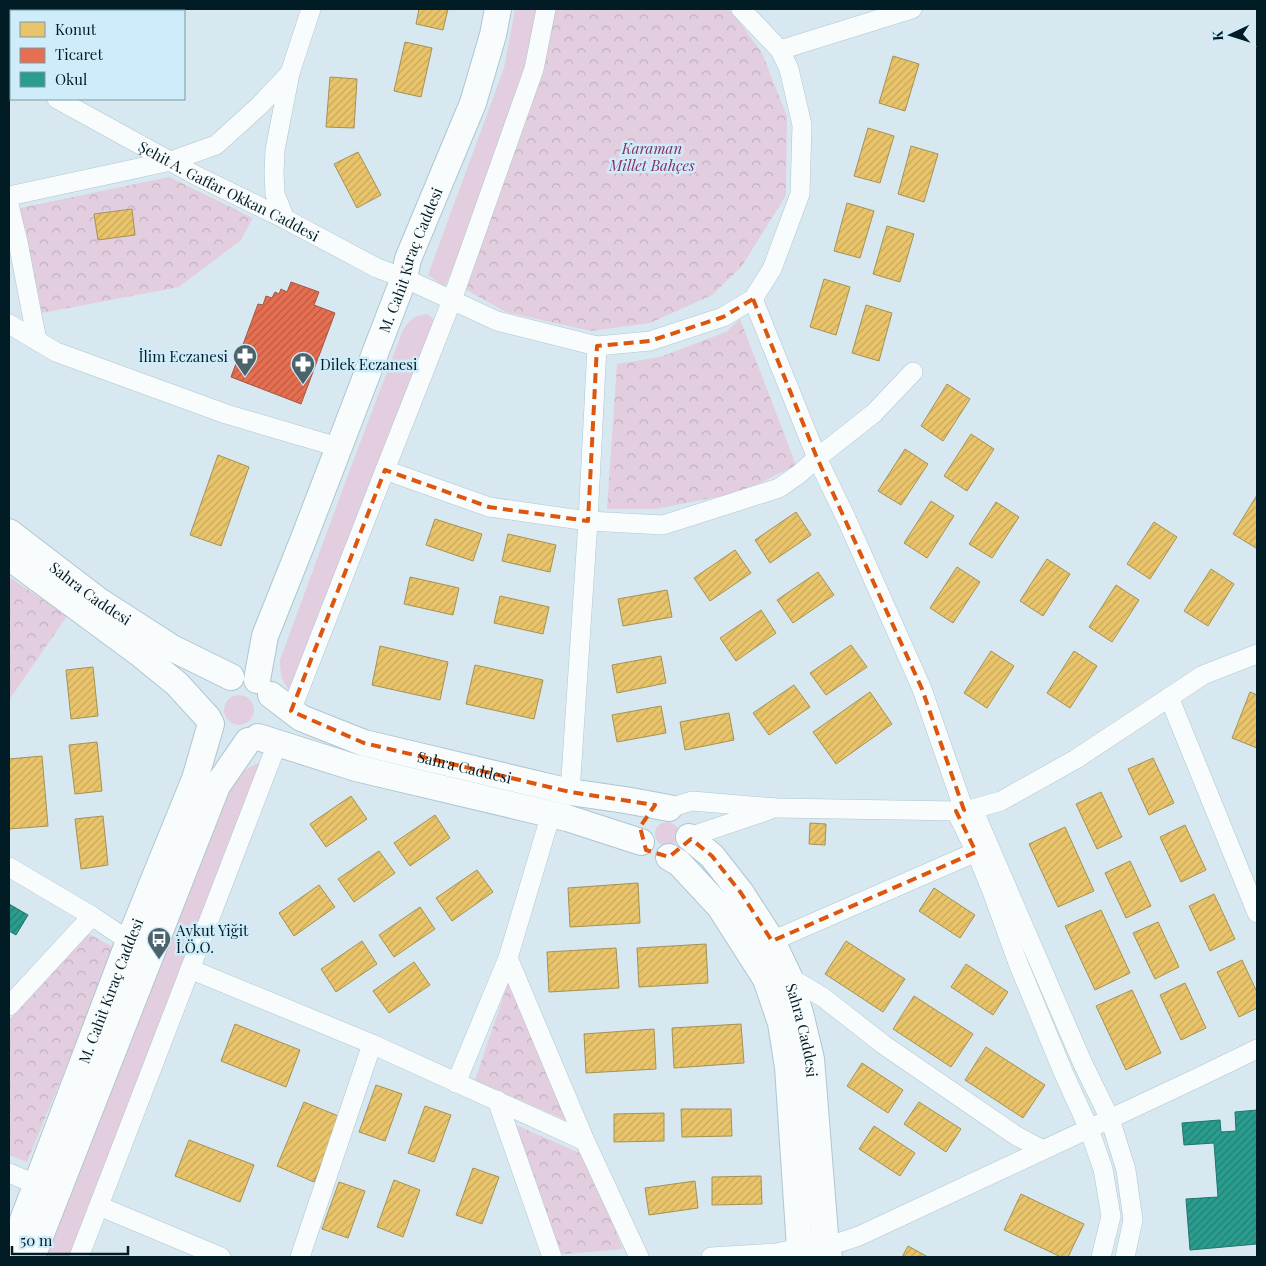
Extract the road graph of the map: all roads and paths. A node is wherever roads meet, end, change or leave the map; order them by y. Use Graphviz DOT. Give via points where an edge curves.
graph roads {
  1 [pos="311,9"];
  2 [pos="498,9"];
  3 [pos="546,9"];
  4 [pos="741,9"];
  5 [pos="912,9"];
  6 [pos="780,50"];
  7 [pos="290,73"];
  8 [pos="59,100"];
  9 [pos="171,162"];
  10 [pos="9,196"];
  11 [pos="9,205"];
  12 [pos="284,219"];
  13 [pos="404,278"];
  14 [pos="753,299"];
  15 [pos="452,300"];
  16 [pos="9,324"];
  17 [pos="37,340"];
  18 [pos="597,346"];
  19 [pos="913,372"];
  20 [pos="338,447"];
  21 [pos="817,458"];
  22 [pos="385,470"];
  23 [pos="588,521"];
  24 [pos="11,545"];
  25 [pos="1257,654"];
  26 [pos="230,677"];
  27 [pos="264,687"];
  28 [pos="1169,697"];
  29 [pos="291,711"];
  30 [pos="209,721"];
  31 [pos="261,741"];
  32 [pos="570,792"];
  33 [pos="669,808"];
  34 [pos="777,808"];
  35 [pos="964,810"];
  36 [pos="551,814"];
  37 [pos="689,837"];
  38 [pos="641,842"];
  39 [pos="976,852"];
  40 [pos="669,857"];
  41 [pos="9,868"];
  42 [pos="1257,913"];
  43 [pos="92,916"];
  44 [pos="130,940"];
  45 [pos="772,941"];
  46 [pos="508,958"];
  47 [pos="190,969"];
  48 [pos="789,978"];
  49 [pos="9,1006"];
  50 [pos="372,1044"];
  51 [pos="1257,1049"];
  52 [pos="456,1083"];
  53 [pos="497,1100"];
  54 [pos="1110,1119"];
  55 [pos="1089,1129"];
  56 [pos="585,1141"];
  57 [pos="1043,1150"];
  58 [pos="9,1172"];
  59 [pos="47,1189"];
  60 [pos="99,1206"];
  61 [pos="801,1252"];
  62 [pos="827,1252"];
  63 [pos="9,1257"];
  64 [pos="32,1257"];
  65 [pos="79,1257"];
  66 [pos="221,1257"];
  67 [pos="300,1257"];
  68 [pos="552,1257"];
  69 [pos="639,1257"];
  70 [pos="711,1257"];
  71 [pos="1101,1257"];
  72 [pos="1125,1257"];
  1 -- 7 [label="street"];
  2 -- 13 [label="street, M. Cahit Kıraç Caddesi" via="473,104 408,259"];
  3 -- 15 [label="street" via="534,69"];
  4 -- 6 [label="street"];
  5 -- 6 [label="street"];
  6 -- 14 [label="street" via="789,69 802,125 800,194 772,269"];
  7 -- 9 [label="street" via="216,146"];
  7 -- 12 [label="street" via="275,150 274,173 275,194"];
  8 -- 9 [label="street, Şehit A. Gaffar Okkan Caddesi"];
  9 -- 10 [label="street"];
  9 -- 12 [label="street, Şehit A. Gaffar Okkan Caddesi"];
  11 -- 17 [label="street"];
  12 -- 13 [label="street, Şehit A. Gaffar Okkan Caddesi" via="377,268"];
  13 -- 15 [label="street, Şehit A. Gaffar Okkan Caddesi"];
  13 -- 20 [label="street, M. Cahit Kıraç Caddesi"];
  14 -- 18 [label="street, Şehit A. Gaffar Okkan Caddesi" via="724,317 650,342"];
  14 -- 21 [label="street"];
  15 -- 18 [label="street, Şehit A. Gaffar Okkan Caddesi" via="497,321"];
  15 -- 22 [label="street"];
  16 -- 17 [label="street"];
  17 -- 20 [label="street" via="56,352 226,414"];
  18 -- 23 [label="street"];
  19 -- 21 [label="street" via="874,413"];
  20 -- 27 [label="street, M. Cahit Kıraç Caddesi" via="265,636"];
  21 -- 23 [label="street" via="779,488 663,525"];
  21 -- 35 [label="street" via="922,689"];
  22 -- 23 [label="street" via="489,507"];
  22 -- 29 [label="street"];
  23 -- 32 [label="street"];
  24 -- 26 [label="street, Sahra Caddesi" via="172,648"];
  24 -- 30 [label="street, Sahra Caddesi" via="177,684"];
  25 -- 28 [label="street" via="1204,675"];
  26 -- 27 [label="street" via="248,676"];
  26 -- 30 [label="street" via="221,681 209,697"];
  27 -- 29 [label="street, Sahra Caddesi"];
  27 -- 31 [label="street" via="273,704 273,714"];
  28 -- 35 [label="street" via="1076,758 1001,801"];
  28 -- 42 [label="street"];
  29 -- 32 [label="street, Sahra Caddesi" via="364,743"];
  30 -- 31 [label="street" via="219,735 228,740"];
  30 -- 44 [label="street, M. Cahit Kıraç Caddesi" via="195,780"];
  31 -- 36 [label="street, Sahra Caddesi" via="356,768"];
  31 -- 47 [label="street"];
  31 -- 59 [label="street, M. Cahit Kıraç Caddesi" via="217,786"];
  32 -- 33 [label="street, Sahra Caddesi"];
  33 -- 34 [label="street" via="692,801"];
  33 -- 37 [label="street, Sahra Caddesi" via="687,822"];
  33 -- 38 [label="street" via="654,810 643,820 639,835"];
  34 -- 35 [label="street"];
  34 -- 37 [label="street"];
  35 -- 39 [label="street"];
  35 -- 54 [label="street"];
  36 -- 38 [label="street, Sahra Caddesi"];
  36 -- 46 [label="street"];
  37 -- 40 [label="street" via="682,850"];
  37 -- 45 [label="street, Sahra Caddesi" via="718,863"];
  38 -- 40 [label="street, Sahra Caddesi" via="652,855"];
  39 -- 45 [label="street"];
  39 -- 55 [label="street" via="1018,963"];
  40 -- 61 [label="street, Sahra Caddesi" via="679,863 720,907 766,979 781,1023 788,1067"];
  41 -- 43 [label="street"];
  43 -- 44 [label="street"];
  43 -- 49 [label="street"];
  44 -- 59 [label="street, M. Cahit Kıraç Caddesi"];
  45 -- 48 [label="street, Sahra Caddesi"];
  46 -- 52 [label="street"];
  46 -- 56 [label="street"];
  47 -- 50 [label="street"];
  47 -- 60 [label="street"];
  48 -- 57 [label="street" via="824,998 884,1045 1015,1135"];
  48 -- 62 [label="street, Sahra Caddesi" via="811,1059"];
  50 -- 52 [label="street"];
  50 -- 67 [label="street"];
  51 -- 54 [label="street"];
  52 -- 53 [label="street"];
  53 -- 56 [label="street"];
  53 -- 68 [label="street"];
  54 -- 55 [label="street"];
  54 -- 72 [label="street" via="1126,1170 1133,1220"];
  55 -- 57 [label="street"];
  55 -- 71 [label="street" via="1103,1169 1111,1216"];
  56 -- 69 [label="street"];
  57 -- 62 [label="street"];
  58 -- 59 [label="street"];
  59 -- 63 [label="street, M. Cahit Kıraç Caddesi"];
  59 -- 64 [label="street, M. Cahit Kıraç Caddesi"];
  60 -- 65 [label="street"];
  60 -- 66 [label="street"];
  61 -- 62 [label="street"];
  61 -- 70 [label="street"];
}
